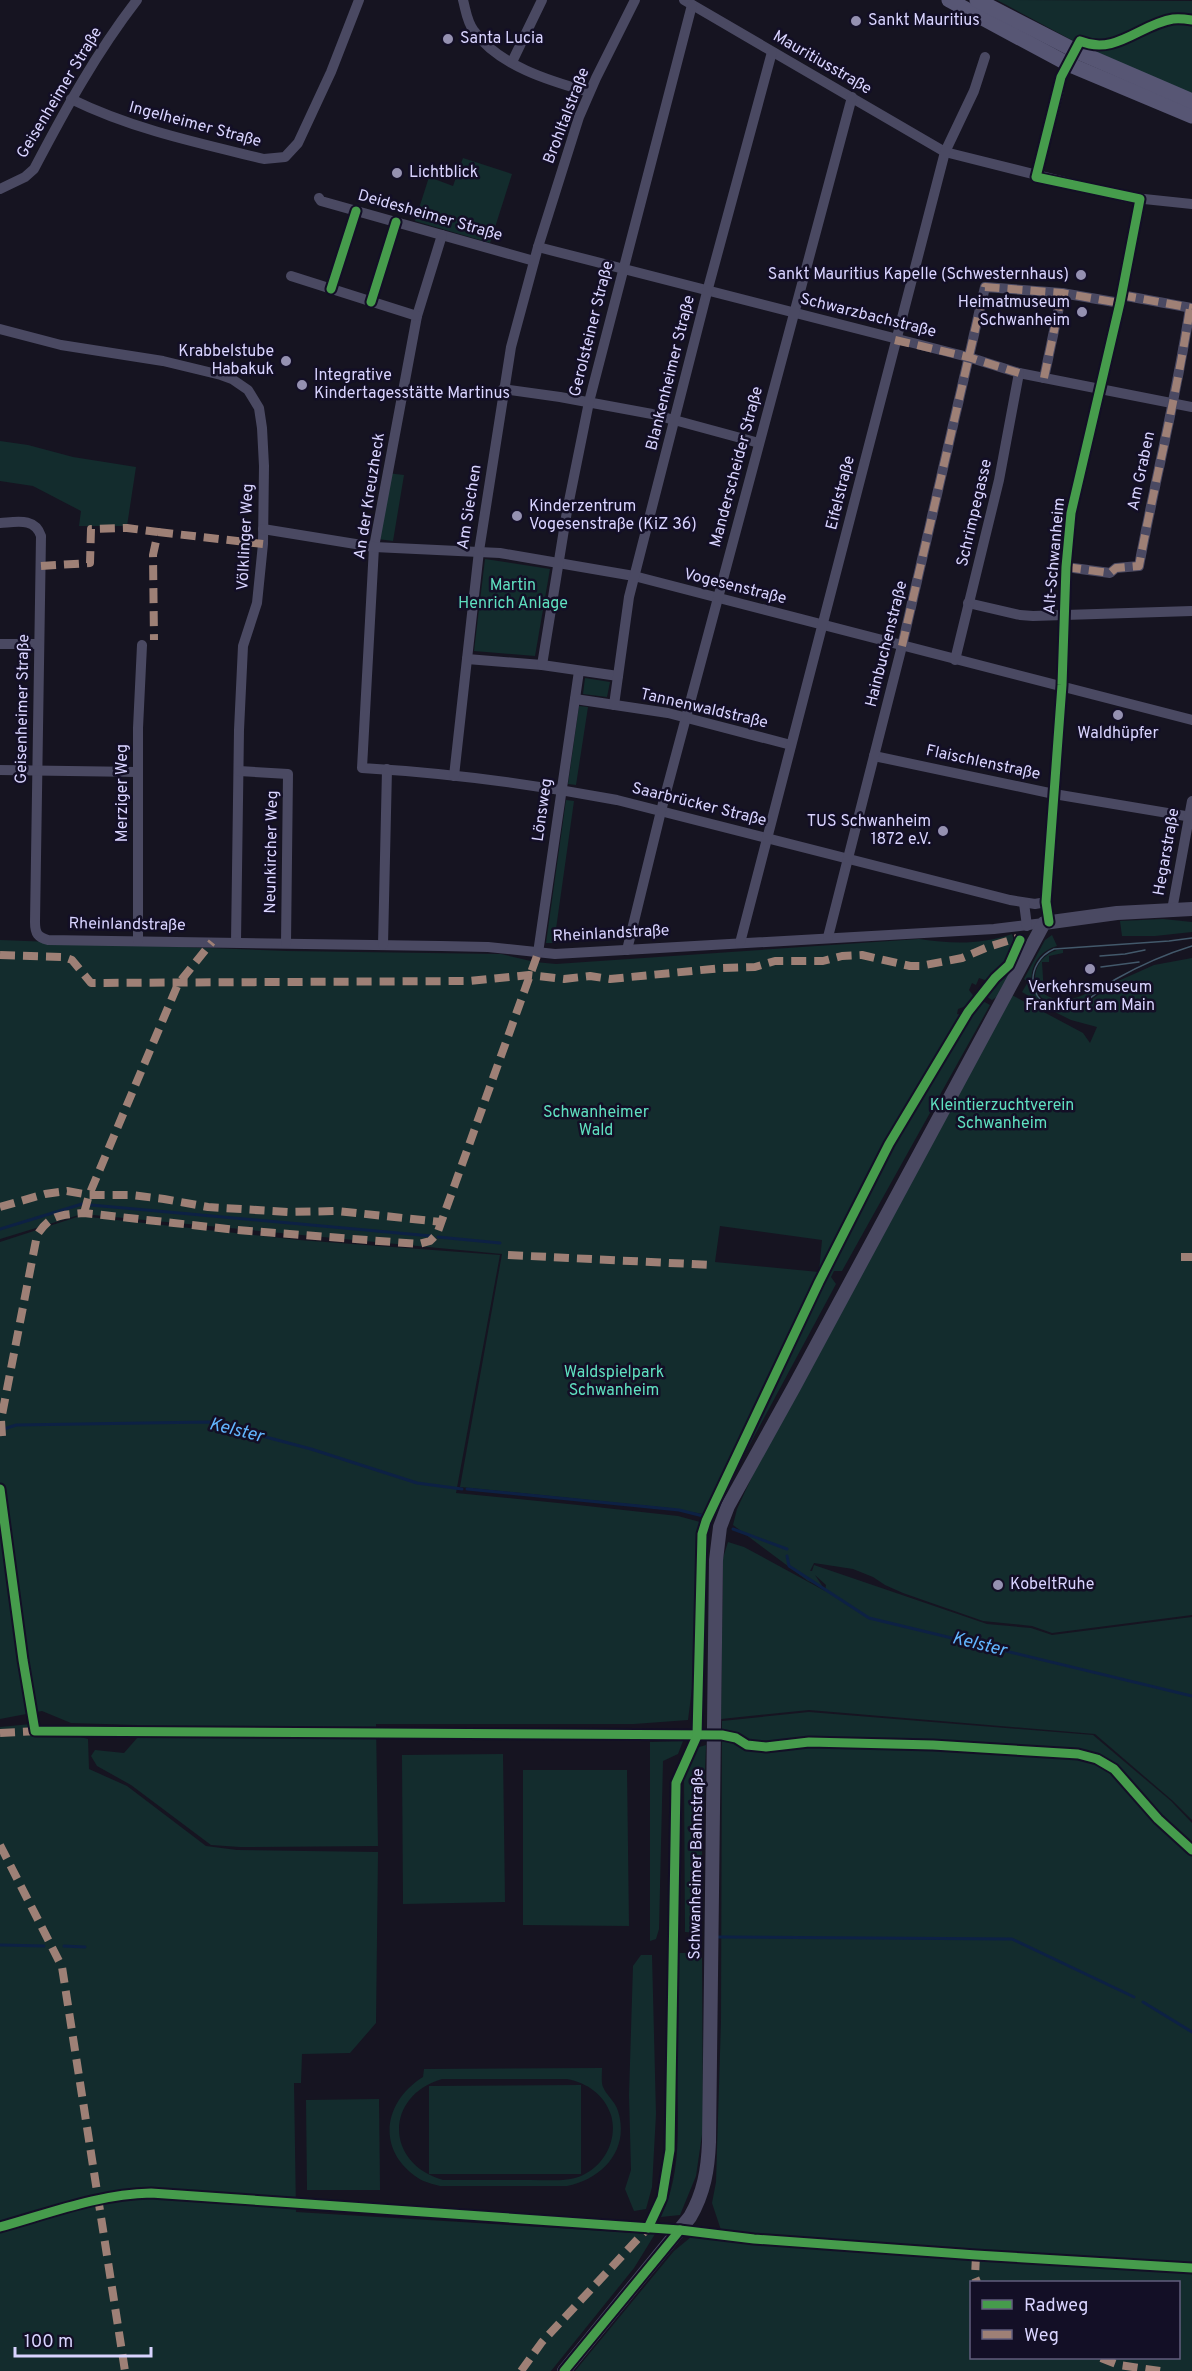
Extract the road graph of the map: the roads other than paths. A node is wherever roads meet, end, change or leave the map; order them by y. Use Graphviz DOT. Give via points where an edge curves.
graph roads {
  1 [pos="137,0"];
  2 [pos="359,0"];
  3 [pos="464,0"];
  4 [pos="542,0"];
  5 [pos="635,0"];
  6 [pos="949,0"];
  7 [pos="976,0"];
  8 [pos="688,3"];
  9 [pos="772,52"];
  10 [pos="985,57"];
  11 [pos="512,62"];
  12 [pos="1059,90"];
  13 [pos="590,92"];
  14 [pos="852,97"];
  15 [pos="71,99"];
  16 [pos="1192,101"];
  17 [pos="1192,116"];
  18 [pos="945,152"];
  19 [pos="1036,177"];
  20 [pos="0,189"];
  21 [pos="320,198"];
  22 [pos="1140,199"];
  23 [pos="1192,204"];
  24 [pos="442,235"];
  25 [pos="538,247"];
  26 [pos="534,261"];
  27 [pos="623,269"];
  28 [pos="291,276"];
  29 [pos="707,292"];
  30 [pos="1062,293"];
  31 [pos="1120,299"];
  32 [pos="1191,308"];
  33 [pos="794,313"];
  34 [pos="417,316"];
  35 [pos="0,329"];
  36 [pos="895,340"];
  37 [pos="968,357"];
  38 [pos="1019,373"];
  39 [pos="1044,378"];
  40 [pos="503,389"];
  41 [pos="1100,389"];
  42 [pos="589,402"];
  43 [pos="1172,402"];
  44 [pos="1192,406"];
  45 [pos="675,421"];
  46 [pos="759,443"];
  47 [pos="0,523"];
  48 [pos="263,529"];
  49 [pos="374,547"];
  50 [pos="478,551"];
  51 [pos="559,562"];
  52 [pos="1066,567"];
  53 [pos="634,576"];
  54 [pos="718,599"];
  55 [pos="968,603"];
  56 [pos="1192,611"];
  57 [pos="1065,616"];
  58 [pos="823,625"];
  59 [pos="0,644"];
  60 [pos="39,644"];
  61 [pos="142,645"];
  62 [pos="902,646"];
  63 [pos="467,659"];
  64 [pos="955,660"];
  65 [pos="542,665"];
  66 [pos="579,671"];
  67 [pos="618,676"];
  68 [pos="1062,685"];
  69 [pos="575,699"];
  70 [pos="614,705"];
  71 [pos="686,717"];
  72 [pos="1192,720"];
  73 [pos="791,745"];
  74 [pos="874,756"];
  75 [pos="362,768"];
  76 [pos="387,769"];
  77 [pos="0,770"];
  78 [pos="37,770"];
  79 [pos="239,771"];
  80 [pos="138,772"];
  81 [pos="454,776"];
  82 [pos="561,790"];
  83 [pos="1053,794"];
  84 [pos="1192,801"];
  85 [pos="662,811"];
  86 [pos="1190,817"];
  87 [pos="767,837"];
  88 [pos="849,859"];
  89 [pos="1046,902"];
  90 [pos="1024,903"];
  91 [pos="1192,909"];
  92 [pos="1172,910"];
  93 [pos="1046,922"];
  94 [pos="1027,926"];
  95 [pos="35,931"];
  96 [pos="828,937"];
  97 [pos="138,942"];
  98 [pos="236,942"];
  99 [pos="286,943"];
  100 [pos="740,943"];
  101 [pos="382,945"];
  102 [pos="627,950"];
  103 [pos="538,953"];
  104 [pos="564,2371"];
  1 -- 15 [label="street, Geisenheimer Straße"];
  2 -- 15 [label="street, Ingelheimer Straße" via="298,142 289,155 279,159 264,159 168,136"];
  3 -- 11 [label="street" via="473,30"];
  4 -- 11 [label="street"];
  5 -- 13 [label="street, Brohltalstraße"];
  6 -- 17 [label="main road" via="1068,64"];
  7 -- 16 [label="main road" via="1076,51"];
  8 -- 9 [label="street, Mauritiusstraße"];
  8 -- 27 [label="street, Gerolsteiner Straße"];
  9 -- 14 [label="street, Mauritiusstraße"];
  9 -- 29 [label="street, Blankenheimer Straße"];
  10 -- 18 [label="street, Eifelstraße" via="974,91"];
  11 -- 13 [label="street"];
  12 -- 19 [label="street"];
  13 -- 25 [label="street, Brohltalstraße"];
  14 -- 18 [label="street, Mauritiusstraße"];
  14 -- 33 [label="street, Manderscheider Straße"];
  15 -- 20 [label="street, Geisenheimer Straße" via="34,169"];
  18 -- 19 [label="street, Mauritiusstraße"];
  18 -- 36 [label="street, Eifelstraße"];
  19 -- 22 [label="street, Mauritiusstraße"];
  21 -- 24 [label="street, Deidesheimer Straße"];
  22 -- 23 [label="street, Mauritiusstraße"];
  22 -- 31 [label="street, Alt-Schwanheim"];
  24 -- 26 [label="street, Deidesheimer Straße"];
  24 -- 34 [label="street, An der Kreuzheck"];
  25 -- 26 [label="street, Am Siechen"];
  25 -- 27 [label="street, Schwarzbachstraße"];
  26 -- 40 [label="street, Am Siechen"];
  27 -- 29 [label="street, Schwarzbachstraße"];
  27 -- 42 [label="street, Gerolsteiner Straße"];
  28 -- 34 [label="street"];
  29 -- 33 [label="street, Schwarzbachstraße"];
  29 -- 45 [label="street, Blankenheimer Straße"];
  30 -- 31 [label="street"];
  30 -- 37 [label="street, Hainbuchenstraße" via="985,286"];
  30 -- 39 [label="street"];
  31 -- 32 [label="street"];
  31 -- 41 [label="street, Alt-Schwanheim"];
  32 -- 43 [label="street, Am Graben"];
  33 -- 36 [label="street, Schwarzbachstraße"];
  33 -- 46 [label="street, Manderscheider Straße"];
  34 -- 49 [label="street, An der Kreuzheck"];
  35 -- 48 [label="street, Völklinger Weg" via="61,345 163,361 239,383 259,408"];
  36 -- 37 [label="street, Schwarzbachstraße"];
  36 -- 58 [label="street, Eifelstraße"];
  37 -- 38 [label="street, Schwarzbachstraße"];
  37 -- 62 [label="street, Hainbuchenstraße"];
  38 -- 39 [label="street, Schwarzbachstraße"];
  38 -- 55 [label="street, Schrimpegasse" via="997,490"];
  39 -- 41 [label="street, Schwarzbachstraße"];
  40 -- 42 [label="street"];
  40 -- 50 [label="street, Am Siechen"];
  41 -- 43 [label="street, Schwarzbachstraße"];
  41 -- 52 [label="street, Alt-Schwanheim" via="1071,513"];
  42 -- 45 [label="street"];
  42 -- 51 [label="street, Gerolsteiner Straße"];
  43 -- 44 [label="street, Schwarzbachstraße"];
  43 -- 52 [label="street, Am Graben" via="1139,566 1116,568 1110,573"];
  45 -- 46 [label="street"];
  45 -- 53 [label="street, Blankenheimer Straße"];
  46 -- 54 [label="street, Manderscheider Straße"];
  47 -- 60 [label="street, Geisenheimer Straße" via="25,522 39,529"];
  48 -- 49 [label="street, Vogesenstraße"];
  48 -- 79 [label="street, Völklinger Weg" via="258,603 243,646"];
  49 -- 50 [label="street, Vogesenstraße"];
  49 -- 75 [label="street, An der Kreuzheck"];
  50 -- 51 [label="street, Vogesenstraße"];
  50 -- 63 [label="street, Am Siechen"];
  51 -- 53 [label="street, Vogesenstraße"];
  51 -- 65 [label="street, Gerolsteiner Straße"];
  52 -- 57 [label="street, Alt-Schwanheim"];
  53 -- 54 [label="street, Vogesenstraße"];
  53 -- 67 [label="street, Blankenheimer Straße"];
  54 -- 58 [label="street, Vogesenstraße"];
  54 -- 71 [label="street, Manderscheider Straße"];
  55 -- 57 [label="street" via="1020,615"];
  55 -- 64 [label="street, Schrimpegasse"];
  56 -- 57 [label="street"];
  57 -- 68 [label="street, Alt-Schwanheim"];
  58 -- 62 [label="street, Vogesenstraße"];
  58 -- 73 [label="street, Eifelstraße"];
  59 -- 60 [label="street"];
  60 -- 78 [label="street, Geisenheimer Straße"];
  61 -- 80 [label="street, Merziger Weg"];
  62 -- 64 [label="street, Vogesenstraße"];
  62 -- 74 [label="street, Hainbuchenstraße"];
  63 -- 65 [label="street"];
  63 -- 81 [label="street, Am Siechen"];
  64 -- 68 [label="street, Vogesenstraße"];
  65 -- 66 [label="street"];
  66 -- 67 [label="street"];
  66 -- 69 [label="street, Lönsweg"];
  67 -- 70 [label="street, Blankenheimer Straße"];
  68 -- 72 [label="street, Vogesenstraße"];
  68 -- 83 [label="street, Alt-Schwanheim"];
  69 -- 70 [label="street, Tannenwaldstraße"];
  69 -- 82 [label="street, Lönsweg"];
  70 -- 71 [label="street, Tannenwaldstraße"];
  71 -- 73 [label="street, Tannenwaldstraße"];
  71 -- 85 [label="street, Manderscheider Straße"];
  73 -- 87 [label="street, Eifelstraße"];
  74 -- 83 [label="street, Flaischlenstraße"];
  74 -- 88 [label="street, Hainbuchenstraße"];
  75 -- 76 [label="street, Saarbrücker Straße"];
  76 -- 81 [label="street, Saarbrücker Straße"];
  76 -- 101 [label="street"];
  77 -- 78 [label="street"];
  78 -- 80 [label="street"];
  78 -- 95 [label="street, Geisenheimer Straße"];
  79 -- 98 [label="street, Völklinger Weg"];
  79 -- 99 [label="street, Neunkircher Weg" via="288,774"];
  80 -- 97 [label="street, Merziger Weg"];
  81 -- 82 [label="street, Saarbrücker Straße"];
  82 -- 85 [label="street, Saarbrücker Straße"];
  82 -- 103 [label="street, Lönsweg"];
  83 -- 86 [label="street, Flaischlenstraße"];
  83 -- 89 [label="street, Alt-Schwanheim"];
  84 -- 86 [label="street, Hegarstraße"];
  85 -- 87 [label="street, Saarbrücker Straße"];
  85 -- 102 [label="street, Manderscheider Straße"];
  86 -- 92 [label="street, Hegarstraße"];
  87 -- 88 [label="street, Saarbrücker Straße"];
  87 -- 100 [label="street, Eifelstraße"];
  88 -- 90 [label="street, Saarbrücker Straße"];
  88 -- 96 [label="street, Hainbuchenstraße"];
  89 -- 90 [label="street, Saarbrücker Straße"];
  89 -- 93 [label="street, Alt-Schwanheim"];
  90 -- 94 [label="street"];
  91 -- 92 [label="street, Rheinlandstraße"];
  92 -- 93 [label="street, Rheinlandstraße"];
  93 -- 94 [label="street, Rheinlandstraße"];
  93 -- 104 [label="street, Schwanheimer Bahnstraße" via="723,1516 716,1560 706,2179 700,2201 690,2217"];
  94 -- 96 [label="street, Rheinlandstraße"];
  95 -- 97 [label="street, Rheinlandstraße" via="48,940"];
  96 -- 100 [label="street, Rheinlandstraße"];
  97 -- 98 [label="street, Rheinlandstraße"];
  98 -- 99 [label="street, Rheinlandstraße"];
  99 -- 101 [label="street, Rheinlandstraße"];
  100 -- 102 [label="street, Rheinlandstraße"];
  101 -- 103 [label="street, Rheinlandstraße" via="488,947"];
  102 -- 103 [label="street, Rheinlandstraße"];
}
